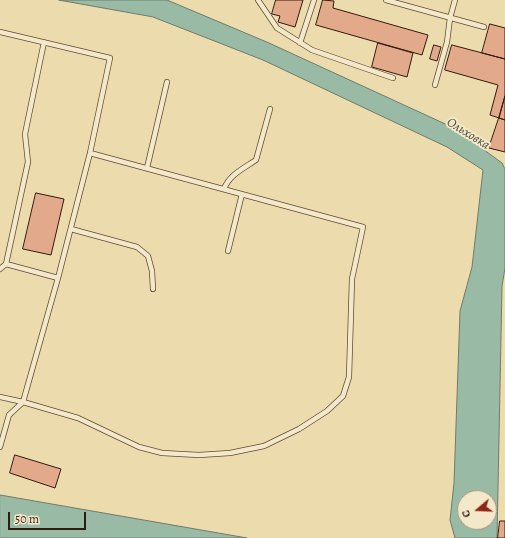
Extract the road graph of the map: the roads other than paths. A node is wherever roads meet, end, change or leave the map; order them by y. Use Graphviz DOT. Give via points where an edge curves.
graph roads {
  1 [pos="258,0"];
  2 [pos="314,0"];
  3 [pos="386,0"];
  4 [pos="455,0"];
  5 [pos="450,18"];
  6 [pos="484,27"];
  7 [pos="0,32"];
  8 [pos="44,42"];
  9 [pos="300,43"];
  10 [pos="393,78"];
  11 [pos="167,82"];
  12 [pos="436,85"];
  13 [pos="270,109"];
  14 [pos="90,153"];
  15 [pos="146,168"];
  16 [pos="224,189"];
  17 [pos="242,194"];
  18 [pos="71,229"];
  19 [pos="228,251"];
  20 [pos="6,264"];
  21 [pos="0,269"];
  22 [pos="58,278"];
  23 [pos="153,289"];
  24 [pos="0,397"];
  25 [pos="23,402"];
  26 [pos="0,447"];
  1 -- 9 [label="lane" via="277,28"];
  2 -- 9 [label="lane"];
  3 -- 5 [label="lane"];
  4 -- 5 [label="lane"];
  5 -- 6 [label="lane"];
  5 -- 12 [label="lane"];
  7 -- 8 [label="lane"];
  8 -- 14 [label="lane" via="110,58"];
  8 -- 20 [label="lane" via="25,134 28,162"];
  9 -- 10 [label="lane" via="312,50"];
  11 -- 15 [label="lane"];
  13 -- 16 [label="lane" via="256,160 231,177"];
  14 -- 15 [label="lane"];
  14 -- 18 [label="lane"];
  15 -- 16 [label="lane"];
  16 -- 17 [label="lane"];
  17 -- 19 [label="lane"];
  17 -- 25 [label="lane" via="363,226 352,279 349,377 343,396 327,411 299,429 264,446 230,453 200,455 162,453 139,447 78,418"];
  18 -- 22 [label="lane"];
  18 -- 23 [label="lane" via="137,247 148,256"];
  20 -- 21 [label="lane"];
  20 -- 22 [label="lane"];
  22 -- 25 [label="lane"];
  24 -- 25 [label="lane"];
  25 -- 26 [label="lane" via="9,415"];
}
